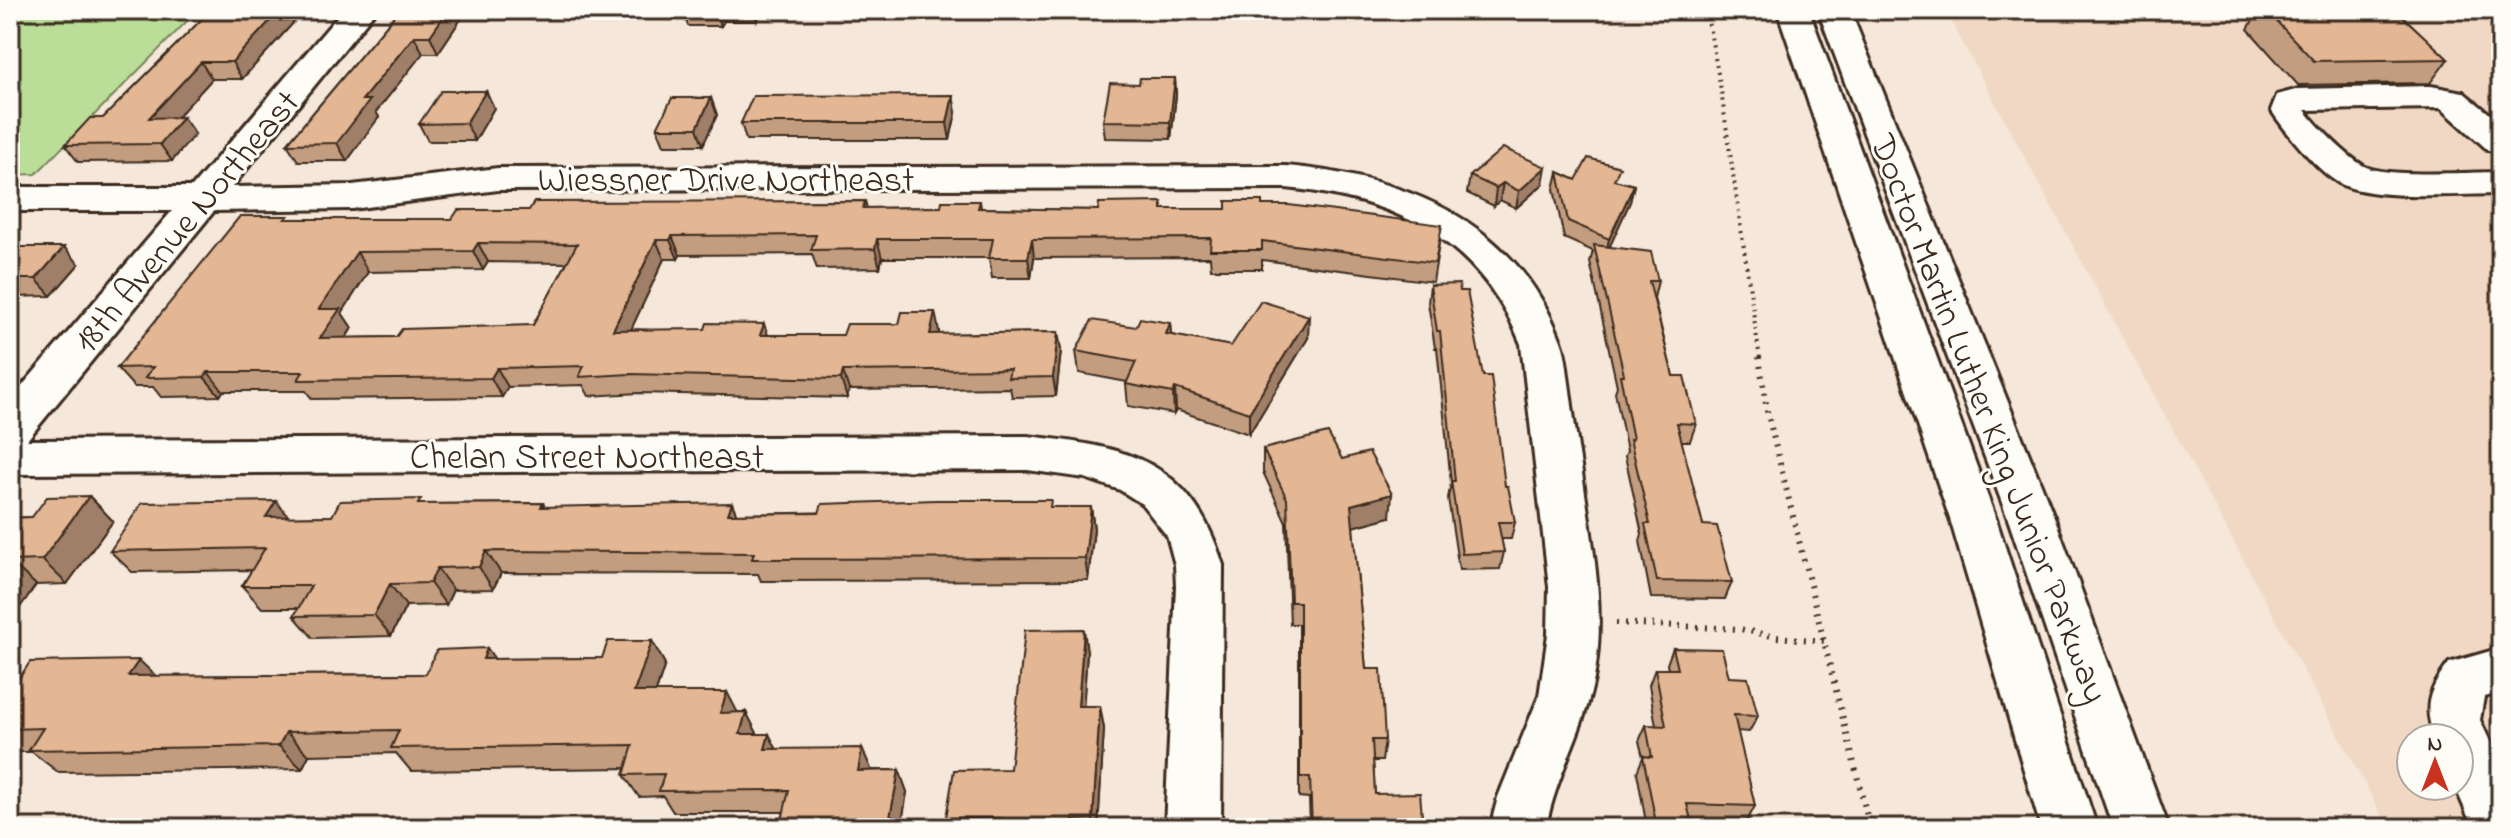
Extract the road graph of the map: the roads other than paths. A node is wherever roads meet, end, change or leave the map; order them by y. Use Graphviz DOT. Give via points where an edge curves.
graph roads {
  1 [pos="360,10"];
  2 [pos="1793,10"];
  3 [pos="1834,10"];
  4 [pos="2501,142"];
  5 [pos="2501,183"];
  6 [pos="10,199"];
  7 [pos="201,199"];
  8 [pos="10,430"];
  9 [pos="10,457"];
  10 [pos="2501,670"];
  11 [pos="1193,828"];
  12 [pos="1518,828"];
  13 [pos="2069,828"];
  14 [pos="2141,828"];
  15 [pos="2501,828"];
  1 -- 7 [label="main road, 18th Avenue Northeast"];
  2 -- 13 [label="main road, Doctor Martin Luther King Junior Parkway" via="1973,519"];
  3 -- 14 [label="main road, Doctor Martin Luther King Junior Parkway" via="1969,351 2091,677"];
  4 -- 5 [label="main road" via="2451,99 2289,102 2288,110 2301,129 2352,175 2386,183"];
  6 -- 7 [label="main road, Wiessner Drive Northeast"];
  7 -- 8 [label="main road, 18th Avenue Northeast"];
  7 -- 12 [label="main road, Wiessner Drive Northeast" via="352,197 498,179 1286,177 1357,186 1437,217 1496,264 1534,317 1547,371 1575,621 1561,709 1522,805"];
  9 -- 11 [label="main road, Chelan Street Northeast" via="1027,453 1085,458 1130,473 1187,522 1199,568"];
  10 -- 15 [label="main road" via="2467,679 2455,696 2454,720"];
}
